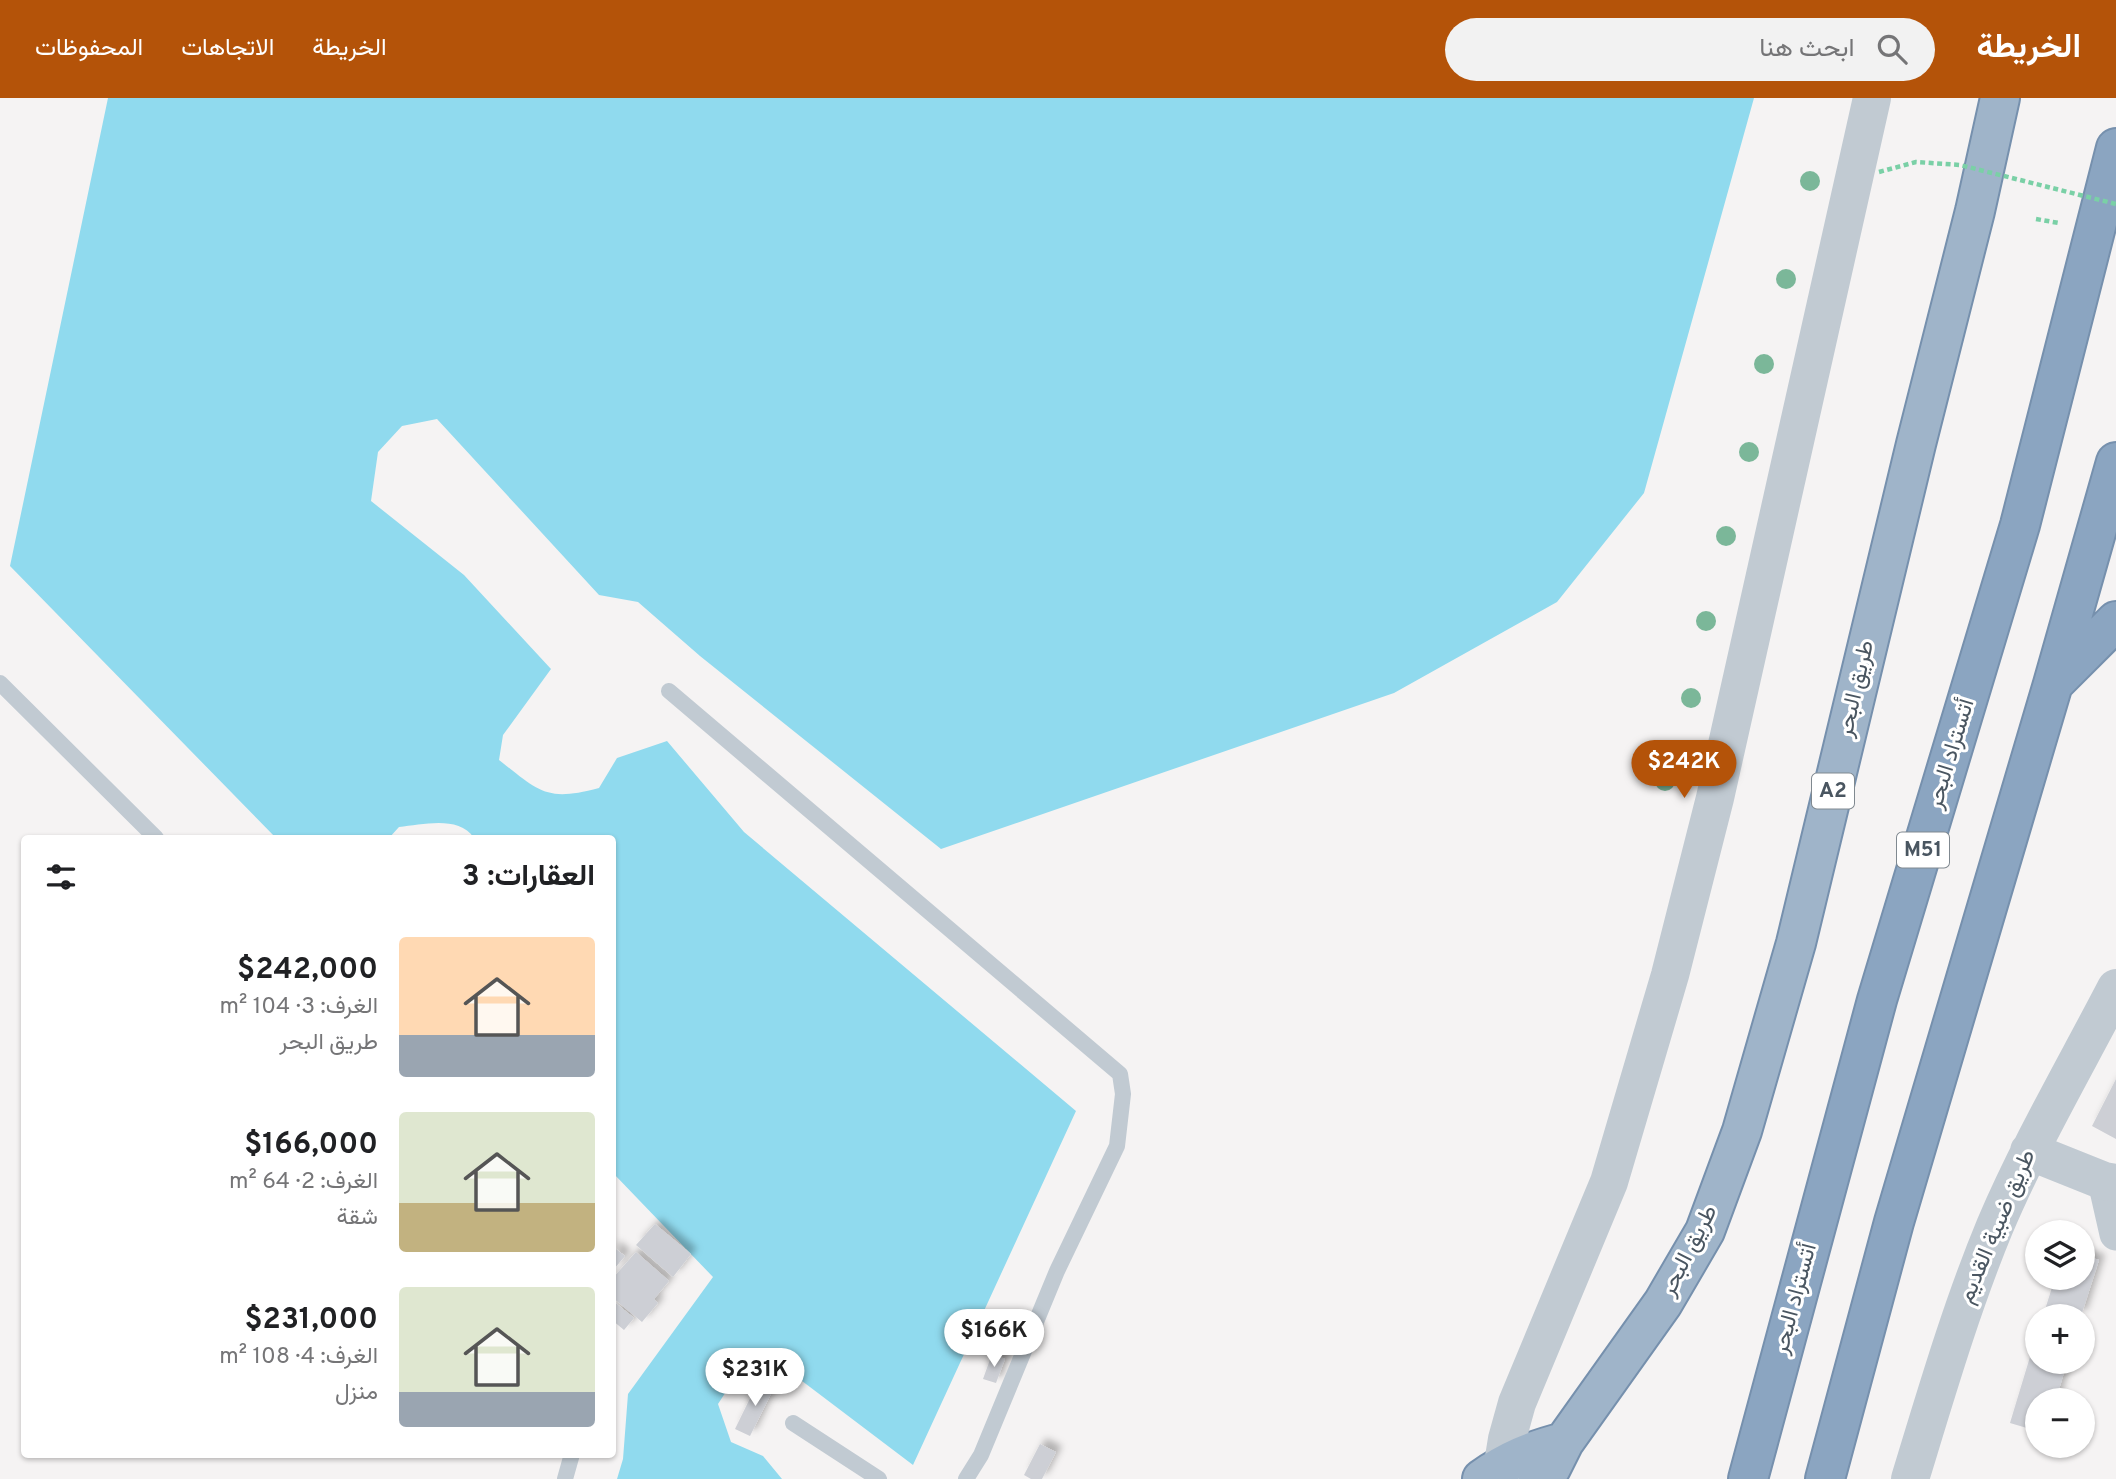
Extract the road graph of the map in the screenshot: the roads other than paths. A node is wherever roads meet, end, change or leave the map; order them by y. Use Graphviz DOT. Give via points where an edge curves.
graph roads {
  1 [pos="1872,98"];
  2 [pos="2000,98"];
  3 [pos="2116,148"];
  4 [pos="2116,462"];
  5 [pos="2116,621"];
  6 [pos="0,683"];
  7 [pos="2053,684"];
  8 [pos="669,691"];
  9 [pos="153,835"];
  10 [pos="2116,988"];
  11 [pos="2029,1151"];
  12 [pos="2110,1182"];
  13 [pos="2116,1234"];
  14 [pos="793,1423"];
  15 [pos="1564,1442"];
  16 [pos="571,1458"];
  17 [pos="1499,1474"];
  18 [pos="565,1479"];
  19 [pos="879,1479"];
  20 [pos="966,1479"];
  21 [pos="1538,1479"];
  22 [pos="1748,1479"];
  23 [pos="1825,1479"];
  24 [pos="1910,1479"];
  1 -- 17 [label="street" via="1715,798 1670,975 1609,1182 1517,1403"];
  2 -- 15 [label="highway, طريق البحر / A2" via="1796,943 1742,1131 1705,1231 1663,1303"];
  3 -- 22 [label="highway, أتستراد البحر / M51" via="2021,525 1877,1000"];
  4 -- 7 [label="highway"];
  5 -- 7 [label="highway"];
  6 -- 9 [label="lane"];
  7 -- 23 [label="highway" via="1894,1222"];
  8 -- 20 [label="lane" via="1121,1074 1117,1146 1057,1271 981,1455"];
  10 -- 11 [label="street, طريق ضبية القديم"];
  11 -- 12 [label="street"];
  11 -- 24 [label="street, طريق ضبية القديم" via="1958,1321"];
  12 -- 13 [label="street"];
  14 -- 19 [label="lane"];
  15 -- 17 [label="highway" via="1534,1450"];
  15 -- 21 [label="highway, طريق البحر / A2" via="1551,1468"];
  16 -- 18 [label="lane"];
}
